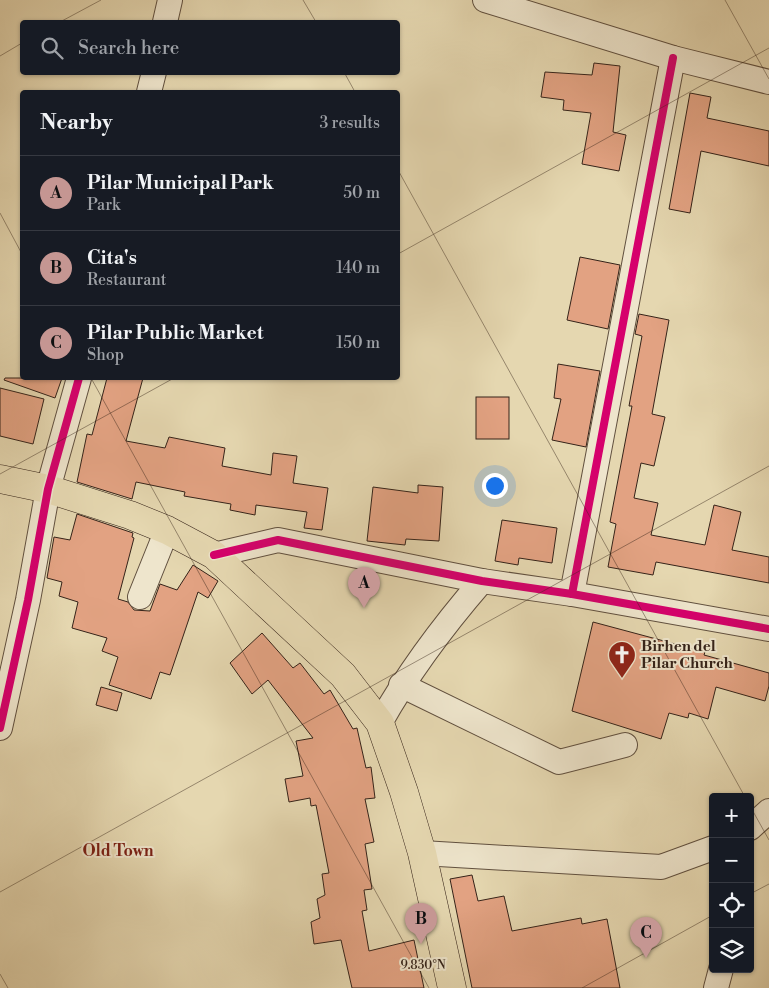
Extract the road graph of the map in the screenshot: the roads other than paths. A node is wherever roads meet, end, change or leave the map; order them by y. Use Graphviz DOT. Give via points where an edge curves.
graph roads {
  1 [pos="170,0"];
  2 [pos="486,0"];
  3 [pos="165,20"];
  4 [pos="673,58"];
  5 [pos="153,75"];
  6 [pos="769,82"];
  7 [pos="150,90"];
  8 [pos="78,380"];
  9 [pos="0,480"];
  10 [pos="48,489"];
  11 [pos="167,530"];
  12 [pos="214,555"];
  13 [pos="482,581"];
  14 [pos="572,594"];
  15 [pos="140,597"];
  16 [pos="769,629"];
  17 [pos="401,686"];
  18 [pos="380,723"];
  19 [pos="0,728"];
  20 [pos="625,745"];
  21 [pos="758,821"];
  22 [pos="753,838"];
  23 [pos="709,849"];
  24 [pos="422,853"];
  25 [pos="720,973"];
  26 [pos="452,988"];
  27 [pos="716,988"];
  1 -- 3 [label="street"];
  2 -- 4 [label="street"];
  4 -- 6 [label="street"];
  4 -- 14 [label="street"];
  5 -- 7 [label="street"];
  8 -- 10 [label="street"];
  9 -- 10 [label="main road"];
  10 -- 11 [label="main road" via="130,514"];
  10 -- 19 [label="street"];
  11 -- 12 [label="main road"];
  11 -- 15 [label="street"];
  12 -- 13 [label="street" via="278,540"];
  12 -- 18 [label="main road" via="343,675"];
  13 -- 14 [label="street"];
  13 -- 17 [label="street"];
  14 -- 16 [label="street"];
  17 -- 18 [label="street"];
  17 -- 20 [label="street" via="559,762"];
  18 -- 24 [label="main road"];
  21 -- 22 [label="street"];
  23 -- 24 [label="street" via="661,867"];
  24 -- 26 [label="main road"];
  25 -- 27 [label="street"];
}
